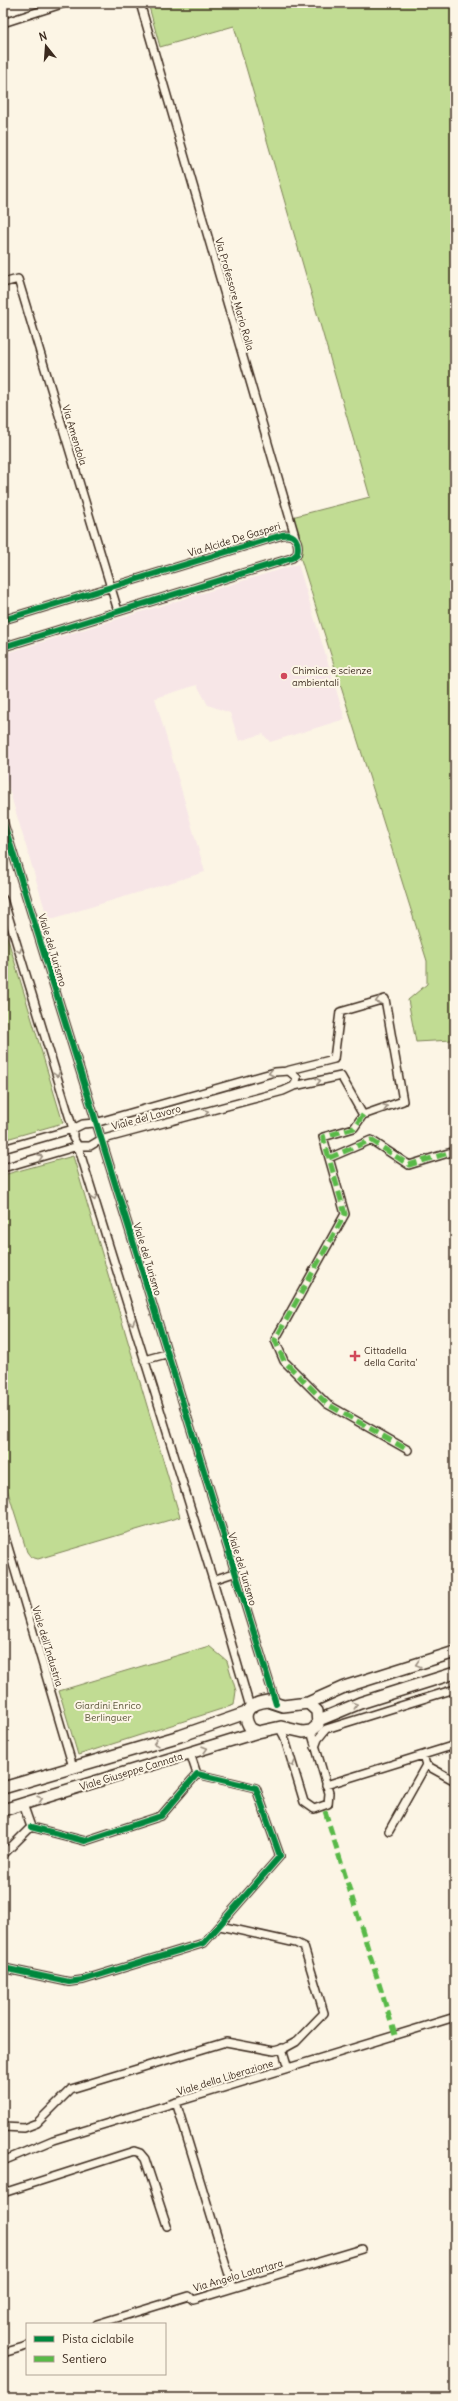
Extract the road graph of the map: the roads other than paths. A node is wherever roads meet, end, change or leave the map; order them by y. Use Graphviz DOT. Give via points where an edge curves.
graph roads {
  1 [pos="65,3"];
  2 [pos="140,3"];
  3 [pos="3,23"];
  4 [pos="3,283"];
  5 [pos="295,536"];
  6 [pos="110,587"];
  7 [pos="118,611"];
  8 [pos="3,620"];
  9 [pos="3,647"];
  10 [pos="3,821"];
  11 [pos="3,900"];
  12 [pos="286,1071"];
  13 [pos="294,1086"];
  14 [pos="363,1115"];
  15 [pos="95,1123"];
  16 [pos="73,1129"];
  17 [pos="100,1140"];
  18 [pos="78,1146"];
  19 [pos="3,1149"];
  20 [pos="455,1152"];
  21 [pos="329,1158"];
  22 [pos="3,1168"];
  23 [pos="166,1354"];
  24 [pos="144,1360"];
  25 [pos="408,1450"];
  26 [pos="3,1530"];
  27 [pos="234,1573"];
  28 [pos="212,1580"];
  29 [pos="455,1652"];
  30 [pos="455,1673"];
  31 [pos="455,1689"];
  32 [pos="308,1703"];
  33 [pos="276,1704"];
  34 [pos="248,1710"];
  35 [pos="319,1720"];
  36 [pos="279,1727"];
  37 [pos="311,1731"];
  38 [pos="258,1732"];
  39 [pos="455,1745"];
  40 [pos="314,1748"];
  41 [pos="190,1753"];
  42 [pos="423,1755"];
  43 [pos="426,1765"];
  44 [pos="73,1767"];
  45 [pos="197,1774"];
  46 [pos="455,1781"];
  47 [pos="326,1785"];
  48 [pos="3,1788"];
  49 [pos="23,1804"];
  50 [pos="3,1810"];
  51 [pos="31,1827"];
  52 [pos="389,1831"];
  53 [pos="3,1855"];
  54 [pos="220,1926"];
  55 [pos="3,1968"];
  56 [pos="455,2017"];
  57 [pos="282,2048"];
  58 [pos="288,2068"];
  59 [pos="176,2102"];
  60 [pos="3,2127"];
  61 [pos="3,2161"];
  62 [pos="3,2193"];
  63 [pos="167,2226"];
  64 [pos="362,2249"];
  65 [pos="233,2288"];
  66 [pos="101,2323"];
  67 [pos="26,2346"];
  68 [pos="3,2353"];
  1 -- 3 [label="street"];
  2 -- 5 [label="street, Via Professore Mario Rolla"];
  4 -- 6 [label="street, Via Amendola" via="18,279"];
  5 -- 6 [label="street, Via Alcide De Gasperi" via="288,533"];
  5 -- 7 [label="street, Via Alcide De Gasperi" via="299,548 292,558"];
  6 -- 7 [label="street, Via Amendola"];
  6 -- 8 [label="street, Via Alcide De Gasperi"];
  7 -- 9 [label="street, Via Alcide De Gasperi"];
  10 -- 15 [label="street, Viale del Turismo"];
  11 -- 16 [label="street, one-way"];
  12 -- 13 [label="street" via="297,1078"];
  14 -- 12 [label="street, Viale del Lavoro, one-way" via="403,1101 385,999 340,1012 334,1059"];
  12 -- 15 [label="street, Viale del Lavoro, one-way"];
  13 -- 14 [label="street, Viale del Lavoro, one-way" via="342,1076"];
  17 -- 13 [label="street, Viale del Lavoro, one-way"];
  14 -- 21 [label="street" via="354,1128 323,1137"];
  15 -- 16 [label="street, Viale del Lavoro" via="83,1124"];
  15 -- 17 [label="street, Viale del Turismo" via="100,1131"];
  16 -- 18 [label="street" via="73,1138"];
  16 -- 19 [label="street, Viale del Lavoro"];
  17 -- 18 [label="street, Viale del Lavoro" via="90,1146"];
  17 -- 23 [label="street, Viale del Turismo"];
  22 -- 18 [label="street, Viale del Lavoro, one-way"];
  18 -- 24 [label="street, one-way"];
  20 -- 21 [label="street" via="409,1165 371,1140"];
  21 -- 25 [label="street" via="345,1214 275,1340 284,1361 327,1404"];
  23 -- 24 [label="street"];
  23 -- 27 [label="street, Viale del Turismo"];
  24 -- 28 [label="street"];
  26 -- 44 [label="street, Viale dell'Industria"];
  27 -- 28 [label="street"];
  27 -- 33 [label="street, Viale del Turismo"];
  28 -- 34 [label="street"];
  29 -- 32 [label="street, Viale Giuseppe Cannata, one-way" via="344,1687"];
  35 -- 30 [label="street, one-way" via="360,1703"];
  31 -- 40 [label="street" via="332,1727 318,1739"];
  32 -- 33 [label="street, Viale Giuseppe Cannata" via="283,1706"];
  32 -- 35 [label="street" via="318,1711"];
  33 -- 34 [label="street, Viale Giuseppe Cannata" via="260,1702"];
  34 -- 38 [label="street" via="247,1723 251,1729"];
  34 -- 44 [label="street, Viale Giuseppe Cannata, one-way" via="180,1736"];
  35 -- 37 [label="street" via="318,1725"];
  36 -- 37 [label="street, Viale Giuseppe Cannata"];
  36 -- 38 [label="street, Viale Giuseppe Cannata"];
  36 -- 47 [label="street, one-way" via="304,1802 314,1809 328,1804"];
  37 -- 40 [label="street"];
  41 -- 38 [label="street, Viale Giuseppe Cannata, one-way"];
  39 -- 42 [label="street"];
  40 -- 47 [label="street"];
  41 -- 45 [label="street"];
  49 -- 41 [label="street, Viale Giuseppe Cannata, one-way"];
  42 -- 43 [label="street"];
  42 -- 47 [label="street"];
  43 -- 46 [label="street"];
  43 -- 52 [label="street"];
  44 -- 48 [label="street, Viale Giuseppe Cannata"];
  45 -- 51 [label="street" via="161,1816 85,1840"];
  45 -- 54 [label="street" via="256,1788 280,1856"];
  49 -- 50 [label="street, Viale Giuseppe Cannata"];
  49 -- 51 [label="street"];
  51 -- 53 [label="street"];
  54 -- 55 [label="street" via="204,1943 83,1980 69,1982"];
  54 -- 57 [label="street" via="304,1947 324,2013 296,2042"];
  56 -- 58 [label="street, Viale della Liberazione"];
  57 -- 58 [label="street"];
  57 -- 60 [label="street" via="274,2051 262,2050 226,2042 71,2089 37,2123 24,2128"];
  58 -- 59 [label="street, Viale della Liberazione"];
  59 -- 61 [label="street, Viale della Liberazione" via="53,2140"];
  59 -- 65 [label="street"];
  62 -- 63 [label="street" via="134,2151 145,2159"];
  64 -- 65 [label="street, Via Angelo Latartara"];
  65 -- 66 [label="street, Via Angelo Latartara" via="193,2300 189,2296"];
  67 -- 68 [label="street"];
}
